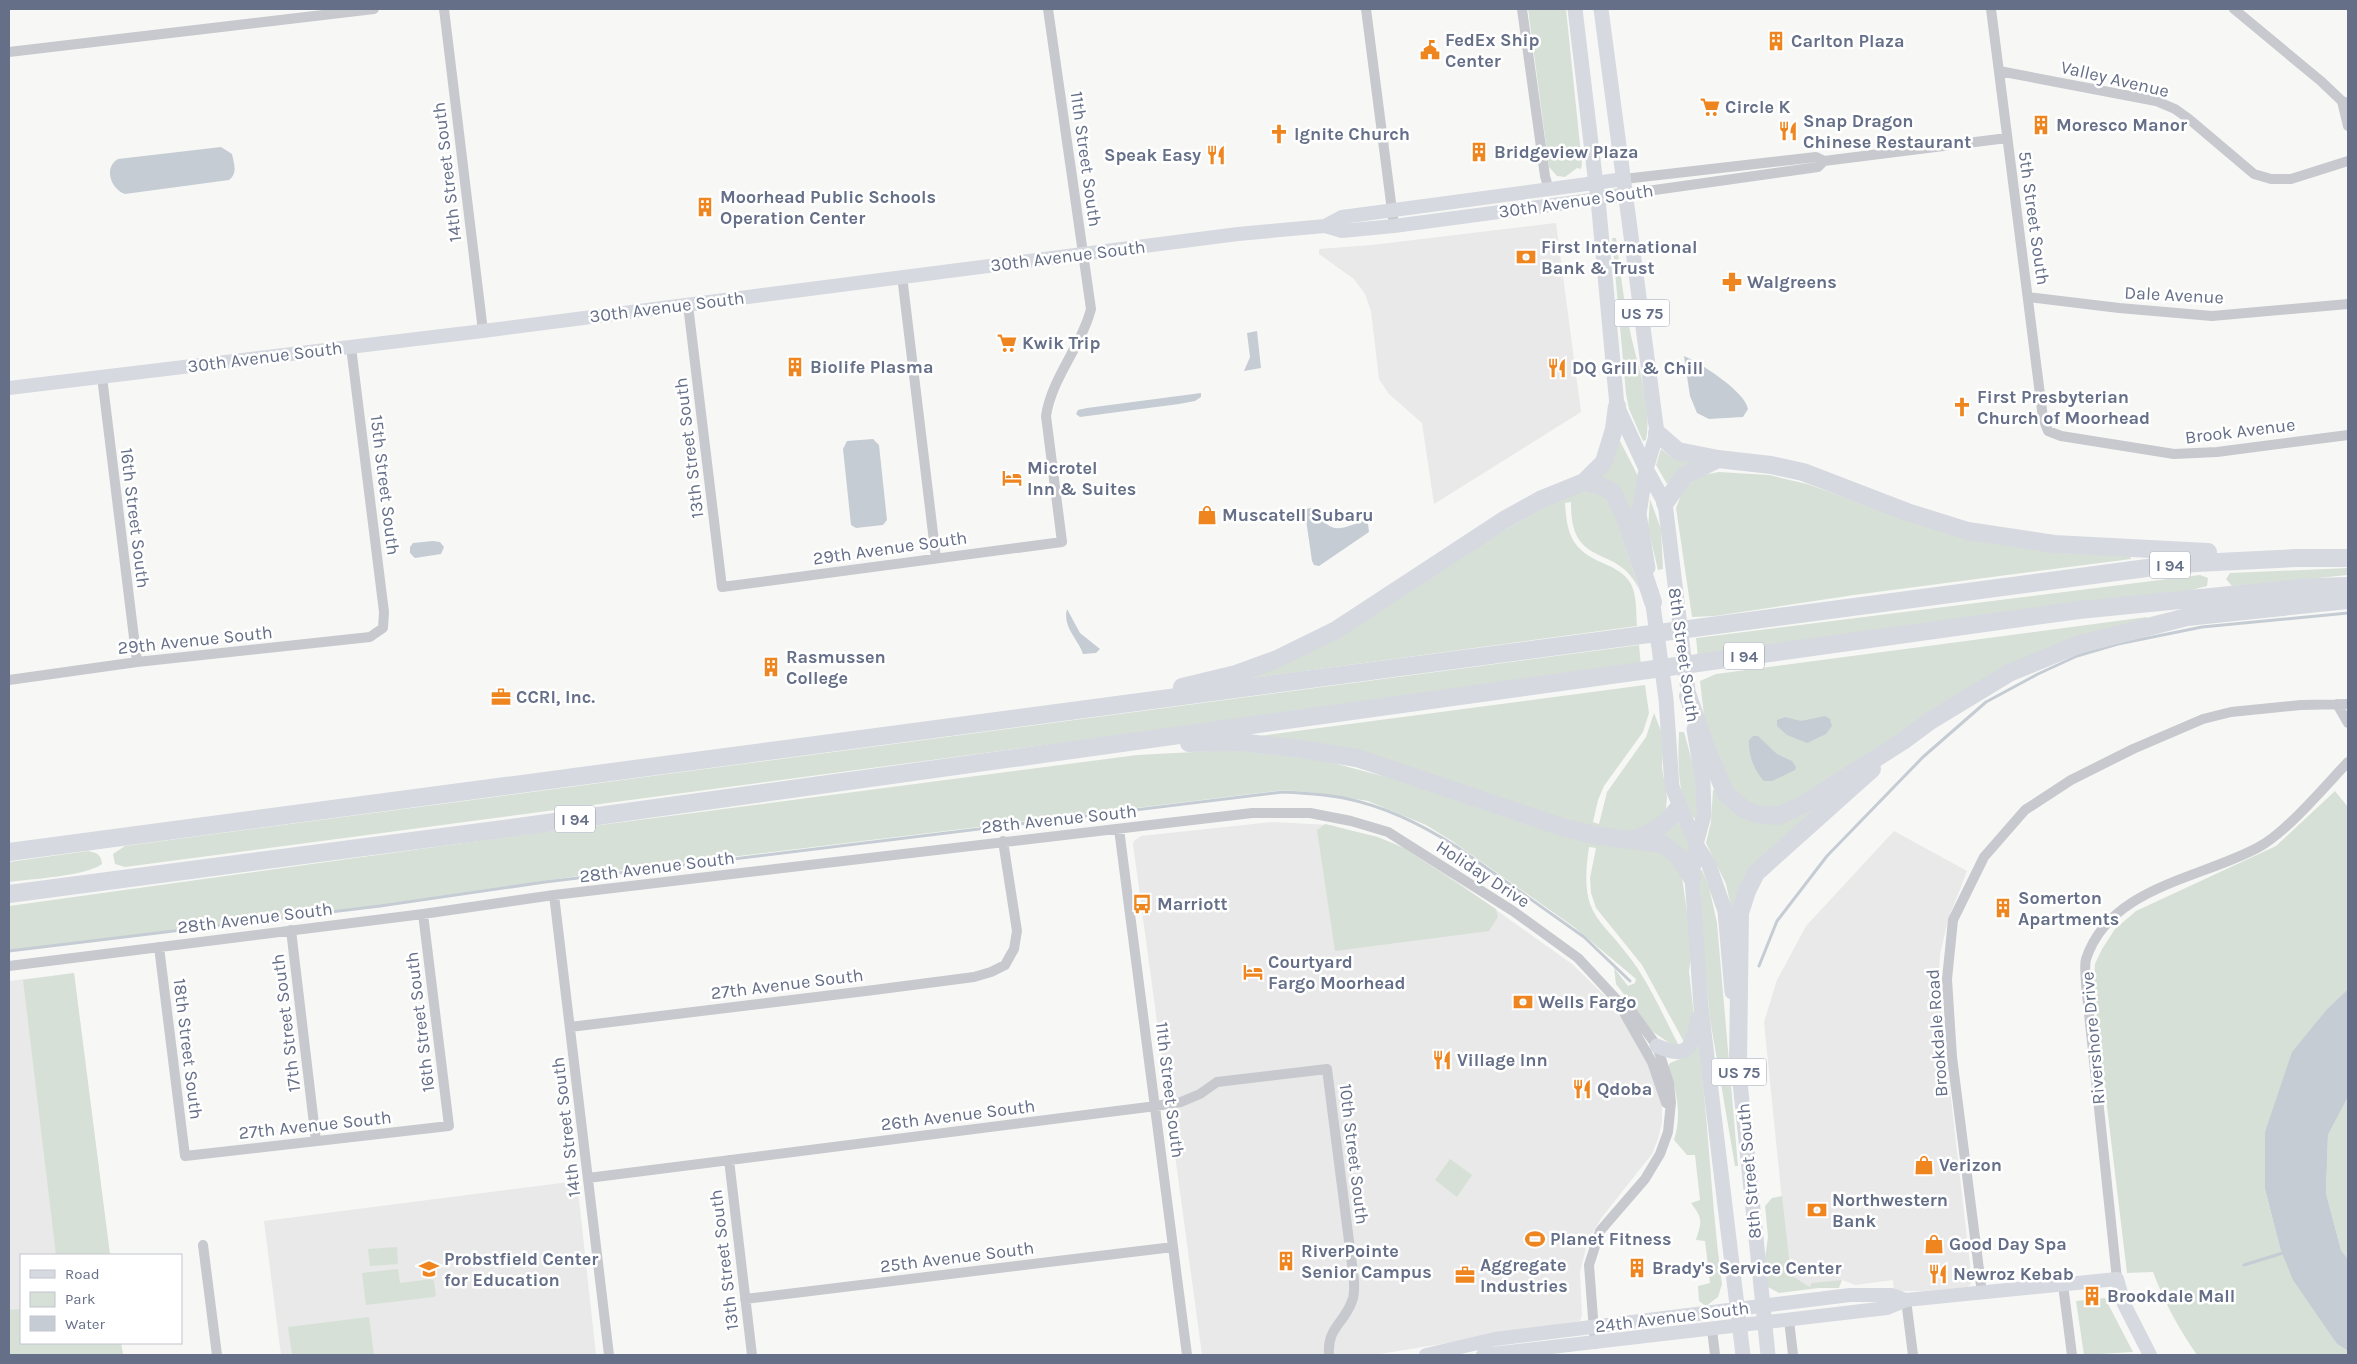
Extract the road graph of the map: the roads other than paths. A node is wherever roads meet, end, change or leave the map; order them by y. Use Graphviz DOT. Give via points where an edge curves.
graph roads {
  1 [pos="374,9"];
  2 [pos="444,9"];
  3 [pos="1048,9"];
  4 [pos="1366,9"];
  5 [pos="1522,9"];
  6 [pos="1575,9"];
  7 [pos="1601,9"];
  8 [pos="1991,9"];
  9 [pos="2234,9"];
  10 [pos="9,52"];
  11 [pos="1998,71"];
  12 [pos="2345,102"];
  13 [pos="2348,126"];
  14 [pos="2007,138"];
  15 [pos="1824,160"];
  16 [pos="2348,161"];
  17 [pos="1738,165"];
  18 [pos="1740,178"];
  19 [pos="1596,183"];
  20 [pos="1625,186"];
  21 [pos="1549,190"];
  22 [pos="1598,199"];
  23 [pos="1392,211"];
  24 [pos="1325,226"];
  25 [pos="1394,226"];
  26 [pos="1083,254"];
  27 [pos="902,276"];
  28 [pos="2028,297"];
  29 [pos="2348,304"];
  30 [pos="688,305"];
  31 [pos="483,331"];
  32 [pos="351,347"];
  33 [pos="102,377"];
  34 [pos="9,388"];
  35 [pos="1617,406"];
  36 [pos="2048,431"];
  37 [pos="1657,434"];
  38 [pos="2348,435"];
  39 [pos="1718,459"];
  40 [pos="1646,469"];
  41 [pos="1584,482"];
  42 [pos="1665,503"];
  43 [pos="1062,542"];
  44 [pos="936,558"];
  45 [pos="2296,558"];
  46 [pos="2348,558"];
  47 [pos="2348,586"];
  48 [pos="722,587"];
  49 [pos="2348,600"];
  50 [pos="1653,602"];
  51 [pos="383,628"];
  52 [pos="137,662"];
  53 [pos="9,680"];
  54 [pos="1688,696"];
  55 [pos="2336,704"];
  56 [pos="2348,704"];
  57 [pos="1067,712"];
  58 [pos="2348,722"];
  59 [pos="1141,740"];
  60 [pos="1903,741"];
  61 [pos="2348,762"];
  62 [pos="1680,807"];
  63 [pos="1310,813"];
  64 [pos="1118,829"];
  65 [pos="142,835"];
  66 [pos="9,840"];
  67 [pos="1634,840"];
  68 [pos="1003,841"];
  69 [pos="1696,844"];
  70 [pos="9,852"];
  71 [pos="1692,878"];
  72 [pos="9,894"];
  73 [pos="554,895"];
  74 [pos="423,914"];
  75 [pos="291,930"];
  76 [pos="159,947"];
  77 [pos="9,966"];
  78 [pos="1618,1001"];
  79 [pos="1701,1007"];
  80 [pos="570,1027"];
  81 [pos="1657,1046"];
  82 [pos="1738,1064"];
  83 [pos="1327,1069"];
  84 [pos="1156,1106"];
  85 [pos="1670,1118"];
  86 [pos="449,1126"];
  87 [pos="316,1141"];
  88 [pos="185,1156"];
  89 [pos="728,1160"];
  90 [pos="588,1178"];
  91 [pos="203,1245"];
  92 [pos="1173,1246"];
  93 [pos="2117,1279"];
  94 [pos="2063,1285"];
  95 [pos="1982,1293"];
  96 [pos="745,1299"];
  97 [pos="1906,1300"];
  98 [pos="1762,1306"];
  99 [pos="1738,1309"];
  100 [pos="1789,1320"];
  101 [pos="1764,1323"];
  102 [pos="1594,1326"];
  103 [pos="1739,1326"];
  104 [pos="1712,1329"];
  105 [pos="1520,1336"];
  106 [pos="1595,1344"];
  107 [pos="1522,1352"];
  108 [pos="1432,1354"];
  109 [pos="217,1355"];
  110 [pos="609,1355"];
  111 [pos="752,1355"];
  112 [pos="1187,1355"];
  113 [pos="1329,1355"];
  114 [pos="1459,1355"];
  115 [pos="1483,1355"];
  116 [pos="1715,1355"];
  117 [pos="1743,1355"];
  118 [pos="1768,1355"];
  119 [pos="1793,1355"];
  120 [pos="1913,1355"];
  121 [pos="2072,1355"];
  122 [pos="2150,1355"];
  1 -- 10 [label="street"];
  2 -- 31 [label="street, 14th Street South"];
  3 -- 26 [label="street, 11th Street South"];
  4 -- 23 [label="street"];
  5 -- 21 [label="street"];
  6 -- 19 [label="main road, 8th Street South / US 75"];
  7 -- 20 [label="main road, 8th Street South / US 75"];
  8 -- 11 [label="street, 5th Street South"];
  9 -- 12 [label="street"];
  11 -- 14 [label="street, 5th Street South"];
  11 -- 16 [label="street, Valley Avenue" via="2156,101 2189,119 2254,174 2272,179 2291,179"];
  12 -- 13 [label="street"];
  14 -- 15 [label="street, 30th Avenue South"];
  14 -- 28 [label="street, 5th Street South"];
  15 -- 17 [label="street, 30th Avenue South" via="1816,157"];
  15 -- 18 [label="street, 30th Avenue South" via="1818,167"];
  17 -- 18 [label="street"];
  17 -- 20 [label="street, 30th Avenue South"];
  18 -- 20 [label="street, 30th Avenue South"];
  19 -- 20 [label="street, 30th Avenue South"];
  19 -- 21 [label="street, 30th Avenue South"];
  19 -- 22 [label="main road, 8th Street South / US 75"];
  20 -- 22 [label="street, 30th Avenue South"];
  20 -- 37 [label="main road, 8th Street South / US 75"];
  21 -- 23 [label="street, 30th Avenue South"];
  22 -- 25 [label="street, 30th Avenue South"];
  22 -- 35 [label="main road, 8th Street South / US 75"];
  23 -- 24 [label="street, 30th Avenue South" via="1342,217"];
  23 -- 25 [label="street"];
  24 -- 25 [label="street, 30th Avenue South" via="1342,231"];
  24 -- 26 [label="street, 30th Avenue South"];
  26 -- 27 [label="street, 30th Avenue South"];
  26 -- 43 [label="street, 11th Street South" via="1090,309 1086,326 1049,398 1046,416"];
  27 -- 30 [label="street, 30th Avenue South"];
  27 -- 44 [label="street"];
  28 -- 29 [label="street, Dale Avenue" via="2212,316"];
  28 -- 36 [label="street, 5th Street South" via="2043,418"];
  30 -- 31 [label="street, 30th Avenue South"];
  30 -- 48 [label="street, 13th Street South"];
  31 -- 32 [label="street, 30th Avenue South"];
  32 -- 33 [label="street, 30th Avenue South"];
  32 -- 51 [label="street, 15th Street South" via="384,612"];
  33 -- 34 [label="street, 30th Avenue South"];
  33 -- 52 [label="street, 16th Street South"];
  35 -- 40 [label="main road, 8th Street South / US 75"];
  35 -- 41 [label="highway" via="1604,462"];
  36 -- 38 [label="street, Brook Avenue" via="2061,436 2174,454 2217,452"];
  37 -- 39 [label="highway" via="1678,451"];
  37 -- 40 [label="main road, 8th Street South / US 75"];
  39 -- 42 [label="highway" via="1684,476"];
  39 -- 45 [label="highway" via="1771,464 1803,472 1907,512 1968,531 2054,544"];
  40 -- 42 [label="main road, 8th Street South / US 75"];
  40 -- 50 [label="main road, 8th Street South / US 75" via="1639,514"];
  41 -- 50 [label="highway" via="1613,492 1626,520"];
  41 -- 57 [label="highway" via="1542,498 1336,630 1277,659 1236,674"];
  42 -- 54 [label="main road, 8th Street South / US 75"];
  43 -- 44 [label="street, 29th Avenue South"];
  44 -- 48 [label="street, 29th Avenue South"];
  45 -- 46 [label="highway, I 94"];
  45 -- 57 [label="highway, I 94" via="2177,564"];
  47 -- 59 [label="highway, I 94" via="2079,610"];
  49 -- 60 [label="highway" via="2187,617 2077,645 2009,673"];
  50 -- 62 [label="main road, 8th Street South / US 75" via="1666,699 1672,786"];
  51 -- 52 [label="street, 29th Avenue South" via="370,637"];
  52 -- 53 [label="street, 29th Avenue South"];
  54 -- 60 [label="highway" via="1706,750 1726,794 1744,809 1765,817 1778,816 1804,804"];
  54 -- 69 [label="main road, 8th Street South / US 75" via="1703,783 1704,814"];
  55 -- 56 [label="street, Brookdale Road"];
  55 -- 58 [label="street"];
  55 -- 95 [label="street, Brookdale Road" via="2231,712 2203,719 2133,749 2071,780 2025,810 1984,857 1953,920 1947,979 1952,1057"];
  57 -- 65 [label="highway, I 94"];
  59 -- 67 [label="highway" via="1239,742 1357,758 1566,828"];
  59 -- 72 [label="highway, I 94"];
  60 -- 82 [label="highway" via="1756,873 1740,913"];
  61 -- 93 [label="street, Rivershore Drive" via="2283,828 2257,848 2156,889 2110,920 2094,941 2086,961 2086,985"];
  62 -- 67 [label="highway" via="1666,824 1652,834"];
  62 -- 69 [label="main road, 8th Street South / US 75"];
  63 -- 64 [label="street, 28th Avenue South" via="1252,813"];
  63 -- 78 [label="street, Holiday Drive" via="1388,832 1512,911 1578,958"];
  64 -- 68 [label="street, 28th Avenue South"];
  64 -- 84 [label="street, 11th Street South"];
  65 -- 66 [label="highway"];
  65 -- 70 [label="highway, I 94"];
  67 -- 71 [label="highway" via="1663,844 1678,856"];
  68 -- 73 [label="street, 28th Avenue South"];
  68 -- 80 [label="street, 27th Avenue South" via="1017,931 1014,949 1005,965 991,972 974,977"];
  69 -- 71 [label="main road, 8th Street South / US 75"];
  69 -- 82 [label="main road, 8th Street South / US 75" via="1709,865 1725,911"];
  71 -- 79 [label="main road, 8th Street South / US 75"];
  73 -- 74 [label="street, 28th Avenue South"];
  73 -- 80 [label="street, 14th Street South"];
  74 -- 75 [label="street, 28th Avenue South"];
  74 -- 86 [label="street, 16th Street South"];
  75 -- 76 [label="street, 28th Avenue South"];
  75 -- 87 [label="street, 17th Street South"];
  76 -- 77 [label="street, 28th Avenue South"];
  76 -- 88 [label="street, 18th Street South"];
  78 -- 81 [label="street, Holiday Drive" via="1630,1009"];
  78 -- 85 [label="street, Holiday Drive" via="1652,1062"];
  79 -- 81 [label="main road" via="1693,1040 1683,1052 1674,1054"];
  79 -- 99 [label="main road, 8th Street South / US 75"];
  80 -- 90 [label="street, 14th Street South"];
  81 -- 85 [label="street, Holiday Drive" via="1669,1083"];
  82 -- 98 [label="main road, 8th Street South / US 75"];
  83 -- 84 [label="street, 26th Avenue South" via="1216,1082 1181,1102"];
  83 -- 113 [label="street, 10th Street South" via="1354,1280 1353,1300 1328,1341"];
  84 -- 89 [label="street, 26th Avenue South"];
  84 -- 92 [label="street, 11th Street South"];
  85 -- 102 [label="street, Holiday Drive" via="1660,1154 1645,1178 1600,1231 1589,1265"];
  86 -- 87 [label="street, 27th Avenue South"];
  87 -- 88 [label="street, 27th Avenue South"];
  89 -- 90 [label="street, 26th Avenue South"];
  89 -- 96 [label="street, 13th Street South"];
  90 -- 110 [label="street, 14th Street South"];
  91 -- 109 [label="street"];
  92 -- 96 [label="street, 25th Avenue South"];
  92 -- 112 [label="street, 11th Street South"];
  93 -- 94 [label="street, 24th Avenue South"];
  93 -- 122 [label="street, Rivershore Drive" via="2124,1304"];
  94 -- 95 [label="street, 24th Avenue South"];
  94 -- 121 [label="street"];
  95 -- 97 [label="street, 24th Avenue South"];
  96 -- 111 [label="street, 13th Street South"];
  97 -- 98 [label="street, 24th Avenue South" via="1892,1295 1850,1296"];
  97 -- 100 [label="street, 24th Avenue South" via="1887,1308"];
  97 -- 120 [label="street"];
  98 -- 99 [label="street, 24th Avenue South"];
  98 -- 101 [label="main road, 8th Street South / US 75"];
  99 -- 102 [label="street, 24th Avenue South"];
  99 -- 103 [label="main road, 8th Street South / US 75"];
  100 -- 101 [label="street, 24th Avenue South"];
  100 -- 119 [label="street"];
  101 -- 103 [label="street, 24th Avenue South"];
  101 -- 118 [label="main road, 8th Street South / US 75"];
  102 -- 105 [label="street, 24th Avenue South"];
  102 -- 106 [label="street, Holiday Drive"];
  103 -- 104 [label="street, 24th Avenue South"];
  103 -- 117 [label="main road, 8th Street South / US 75"];
  104 -- 106 [label="street, 24th Avenue South"];
  104 -- 116 [label="street"];
  105 -- 107 [label="street"];
  105 -- 108 [label="street, 24th Avenue South"];
  106 -- 107 [label="street, 24th Avenue South"];
  107 -- 115 [label="street, 24th Avenue South"];
  108 -- 114 [label="street, 24th Avenue South"];
}
